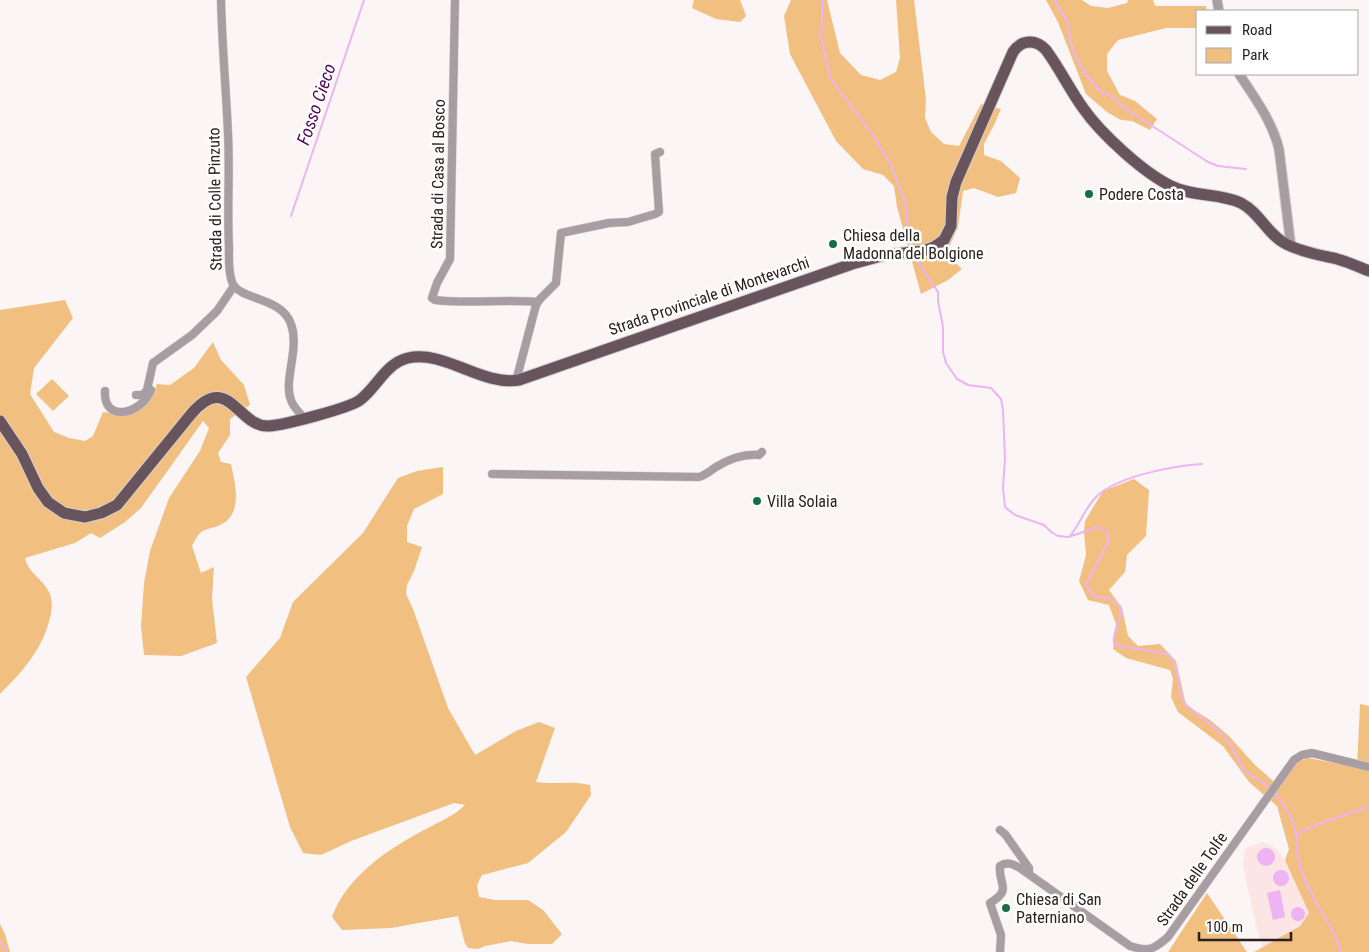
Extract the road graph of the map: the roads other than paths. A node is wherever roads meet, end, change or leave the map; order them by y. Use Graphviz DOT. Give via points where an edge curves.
graph roads {
  1 [pos="221,0"];
  2 [pos="456,0"];
  3 [pos="1240,75"];
  4 [pos="660,152"];
  5 [pos="1291,247"];
  6 [pos="1369,271"];
  7 [pos="234,286"];
  8 [pos="538,302"];
  9 [pos="150,376"];
  10 [pos="516,381"];
  11 [pos="105,391"];
  12 [pos="136,394"];
  13 [pos="304,418"];
  14 [pos="0,421"];
  15 [pos="762,452"];
  16 [pos="492,474"];
  17 [pos="1369,767"];
  18 [pos="1000,830"];
  19 [pos="1028,874"];
  20 [pos="1000,952"];
  1 -- 7 [label="street, Strada di Colle Pinzuto" via="228,134 230,273"];
  2 -- 8 [label="street, Strada di Casa al Bosco" via="450,259 432,298 461,302"];
  3 -- 5 [label="street" via="1275,135"];
  4 -- 8 [label="street" via="655,157 659,212 628,222 561,233 556,283"];
  5 -- 6 [label="main road, Strada Provinciale di Montevarchi" via="1342,260"];
  5 -- 10 [label="main road, Strada Provinciale di Montevarchi" via="1275,237 1256,213 1242,204 1182,190 1147,170 1097,126 1046,50 1040,44 1030,42 1017,46 1011,56 955,185 949,230 944,240 934,247 923,252 870,258"];
  7 -- 9 [label="street" via="217,311 192,335 153,363"];
  7 -- 13 [label="street, Strada di Colle Pinzuto" via="279,307 288,318 294,347 289,394"];
  8 -- 10 [label="street"];
  9 -- 11 [label="street" via="151,391 139,407 130,411 111,409 104,401"];
  9 -- 12 [label="street" via="146,393"];
  10 -- 13 [label="main road, Strada Provinciale di Montevarchi" via="499,380 436,359 413,357 392,365 357,402"];
  13 -- 14 [label="main road, Strada Provinciale di Montevarchi" via="264,426 251,421 229,401 216,398 206,401 194,411 117,505 82,517 64,513 48,502"];
  15 -- 16 [label="street" via="760,455 737,457 699,477"];
  17 -- 19 [label="street, Strada delle Tolfe" via="1307,753 1294,760 1168,937 1150,950 1123,942"];
  18 -- 19 [label="street" via="1029,868"];
  19 -- 20 [label="street, Strada delle Tolfe" via="1011,863 1000,866 1004,888 1002,894 990,903 1001,935"];
}
